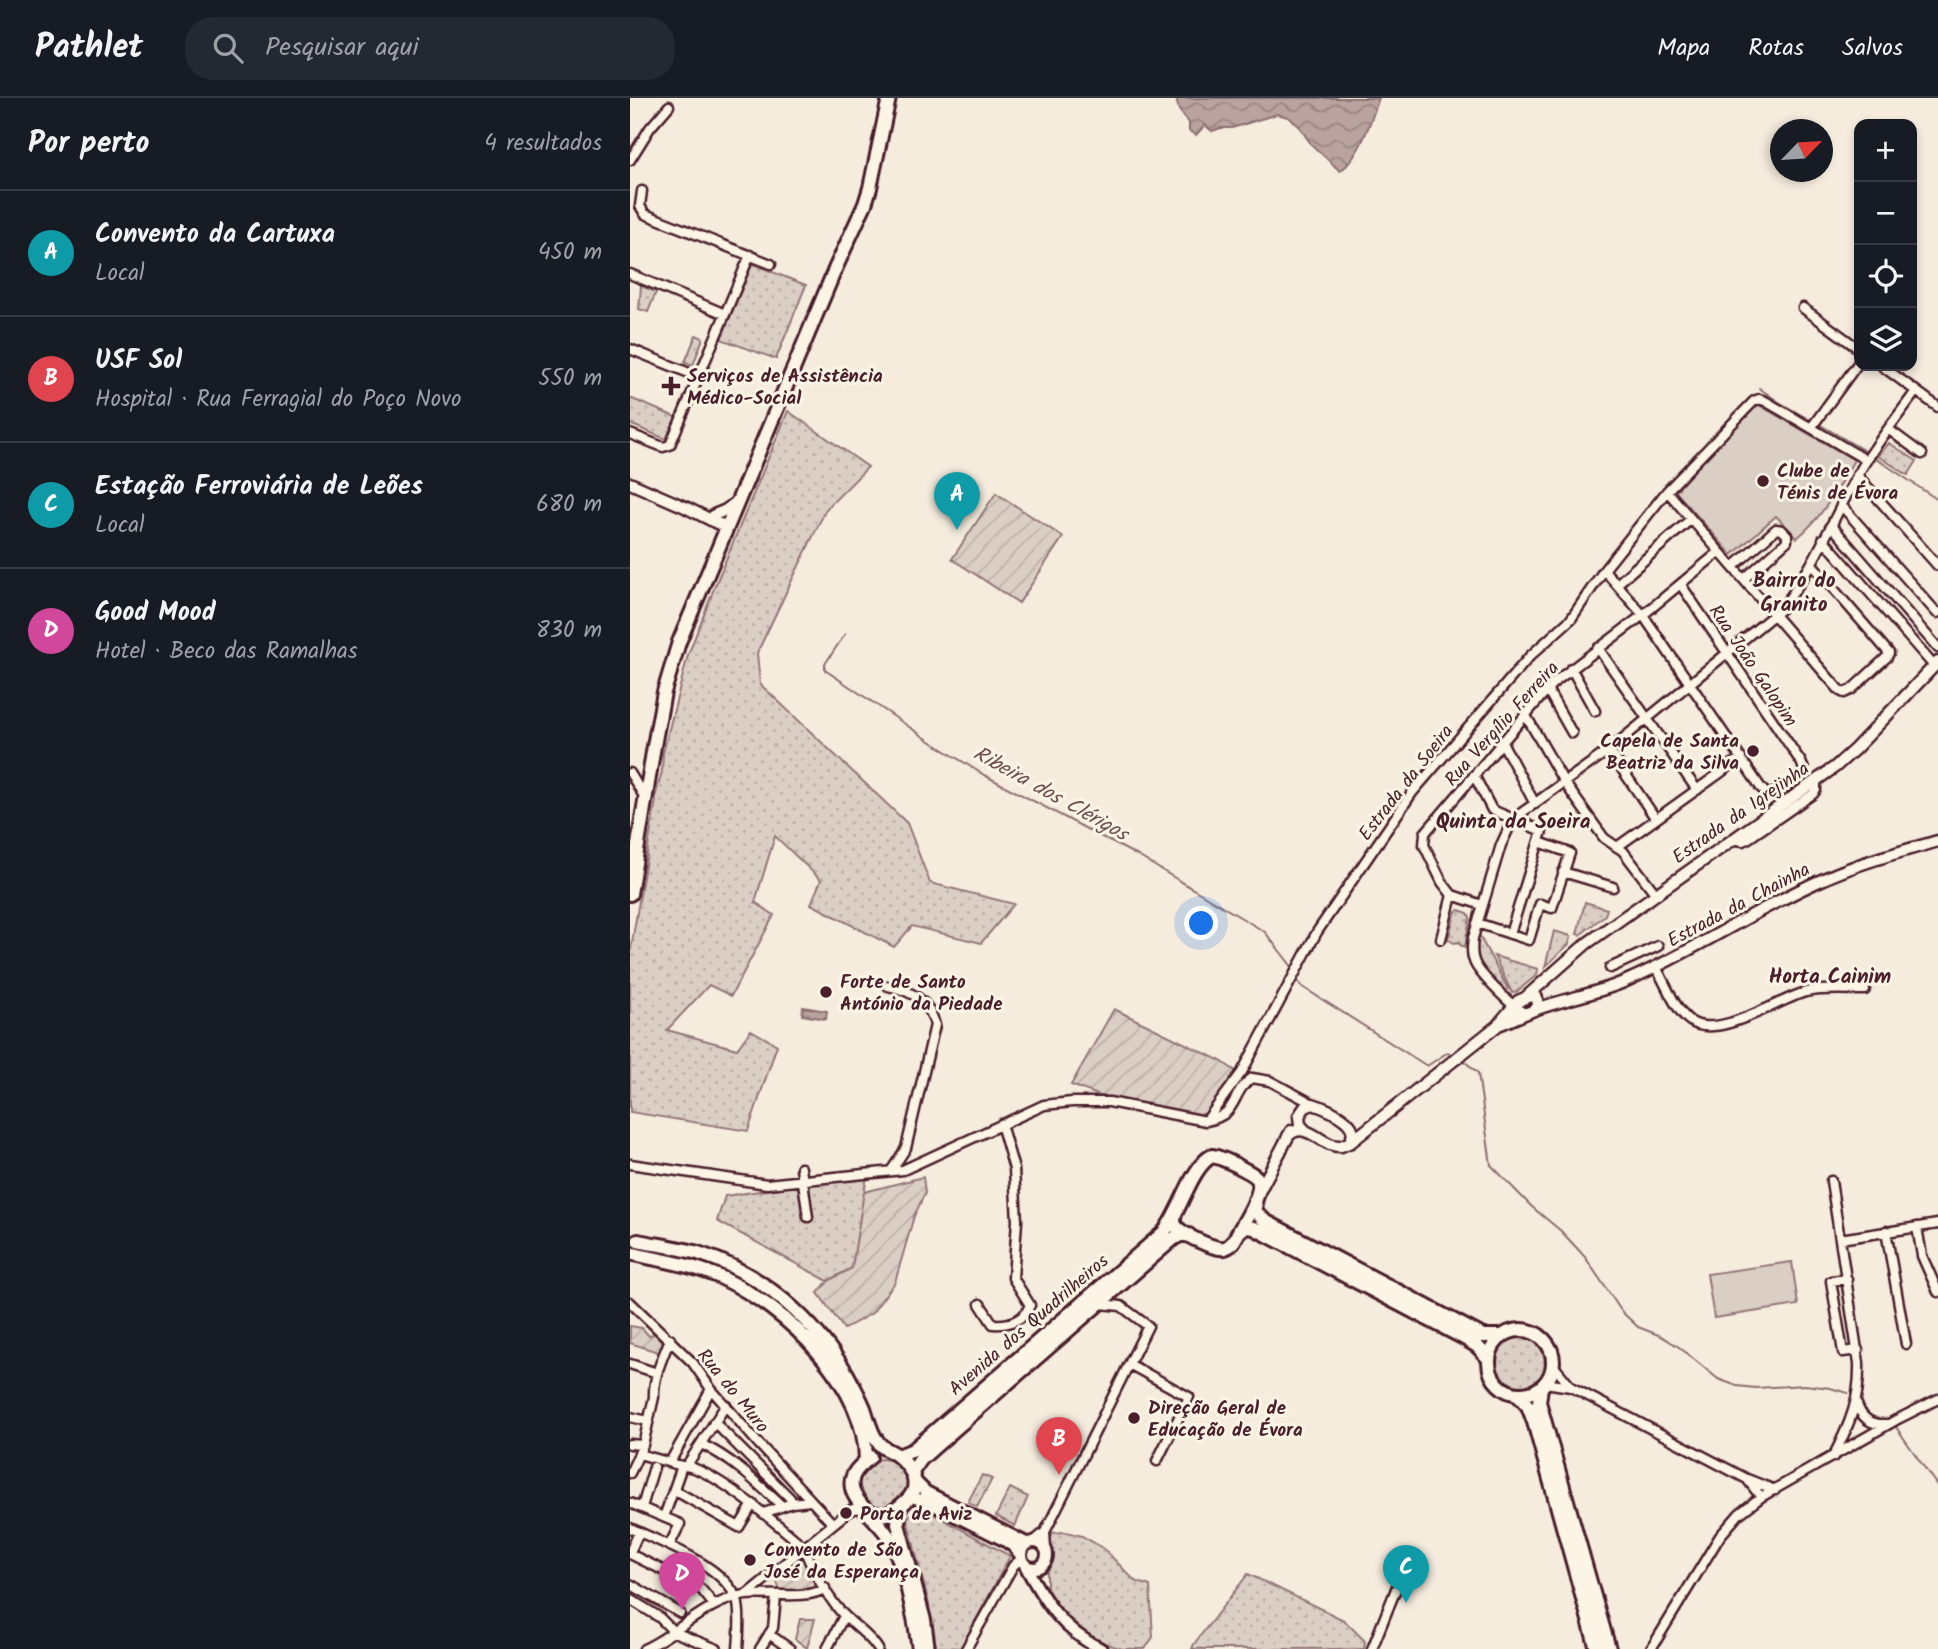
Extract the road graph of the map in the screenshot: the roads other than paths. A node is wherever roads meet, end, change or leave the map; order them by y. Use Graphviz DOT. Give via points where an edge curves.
graph roads {
  1 [pos="889,98"];
  2 [pos="669,106"];
  3 [pos="630,160"];
  4 [pos="642,191"];
  5 [pos="750,255"];
  6 [pos="771,264"];
  7 [pos="630,274"];
  8 [pos="1803,308"];
  9 [pos="725,314"];
  10 [pos="1854,345"];
  11 [pos="630,349"];
  12 [pos="1854,369"];
  13 [pos="1889,371"];
  14 [pos="699,377"];
  15 [pos="1916,391"];
  16 [pos="1938,407"];
  17 [pos="1811,428"];
  18 [pos="1888,429"];
  19 [pos="630,434"];
  20 [pos="1922,454"];
  21 [pos="1866,460"];
  22 [pos="1857,475"];
  23 [pos="630,483"];
  24 [pos="1667,491"];
  25 [pos="739,499"];
  26 [pos="1841,505"];
  27 [pos="713,518"];
  28 [pos="1691,519"];
  29 [pos="1831,525"];
  30 [pos="728,526"];
  31 [pos="1823,539"];
  32 [pos="720,545"];
  33 [pos="1719,552"];
  34 [pos="1812,564"];
  35 [pos="1938,566"];
  36 [pos="1732,567"];
  37 [pos="1604,570"];
  38 [pos="1744,579"];
  39 [pos="1617,584"];
  40 [pos="1681,585"];
  41 [pos="1937,613"];
  42 [pos="1643,615"];
  43 [pos="1775,615"];
  44 [pos="1938,648"];
  45 [pos="1598,649"];
  46 [pos="1727,652"];
  47 [pos="1936,664"];
  48 [pos="1571,668"];
  49 [pos="1690,682"];
  50 [pos="1547,689"];
  51 [pos="1595,711"];
  52 [pos="1525,714"];
  53 [pos="1647,719"];
  54 [pos="1572,733"];
  55 [pos="1502,742"];
  56 [pos="1609,750"];
  57 [pos="1741,758"];
  58 [pos="630,773"];
  59 [pos="1474,775"];
  60 [pos="647,781"];
  61 [pos="1564,782"];
  62 [pos="1698,790"];
  63 [pos="645,798"];
  64 [pos="1535,804"];
  65 [pos="1513,819"];
  66 [pos="1656,820"];
  67 [pos="1938,841"];
  68 [pos="1539,842"];
  69 [pos="1617,847"];
  70 [pos="1563,873"];
  71 [pos="1612,887"];
  72 [pos="1655,893"];
  73 [pos="630,894"];
  74 [pos="1452,895"];
  75 [pos="1482,905"];
  76 [pos="1477,923"];
  77 [pos="1510,934"];
  78 [pos="1441,939"];
  79 [pos="1658,946"];
  80 [pos="1636,957"];
  81 [pos="1656,967"];
  82 [pos="1610,968"];
  83 [pos="1643,973"];
  84 [pos="888,986"];
  85 [pos="1866,990"];
  86 [pos="1526,1004"];
  87 [pos="1294,1094"];
  88 [pos="1318,1106"];
  89 [pos="1300,1114"];
  90 [pos="1206,1121"];
  91 [pos="1346,1121"];
  92 [pos="1001,1124"];
  93 [pos="1371,1126"];
  94 [pos="1307,1132"];
  95 [pos="1288,1136"];
  96 [pos="1340,1146"];
  97 [pos="906,1149"];
  98 [pos="925,1160"];
  99 [pos="630,1164"];
  100 [pos="1272,1166"];
  101 [pos="801,1168"];
  102 [pos="891,1171"];
  103 [pos="1250,1173"];
  104 [pos="803,1181"];
  105 [pos="1831,1181"];
  106 [pos="1257,1196"];
  107 [pos="1175,1213"];
  108 [pos="808,1217"];
  109 [pos="1938,1224"];
  110 [pos="1917,1227"];
  111 [pos="1886,1231"];
  112 [pos="1191,1236"];
  113 [pos="1235,1238"];
  114 [pos="1840,1238"];
  115 [pos="633,1247"];
  116 [pos="1847,1279"];
  117 [pos="1117,1288"];
  118 [pos="1938,1292"];
  119 [pos="630,1301"];
  120 [pos="980,1304"];
  121 [pos="1098,1304"];
  122 [pos="1121,1306"];
  123 [pos="1500,1336"];
  124 [pos="670,1339"];
  125 [pos="1906,1344"];
  126 [pos="1858,1350"];
  127 [pos="1488,1358"];
  128 [pos="630,1364"];
  129 [pos="1129,1364"];
  130 [pos="1553,1365"];
  131 [pos="657,1373"];
  132 [pos="1543,1385"];
  133 [pos="1572,1387"];
  134 [pos="711,1389"];
  135 [pos="1517,1394"];
  136 [pos="1938,1399"];
  137 [pos="1856,1401"];
  138 [pos="726,1405"];
  139 [pos="630,1417"];
  140 [pos="648,1421"];
  141 [pos="715,1422"];
  142 [pos="1889,1424"];
  143 [pos="630,1444"];
  144 [pos="701,1444"];
  145 [pos="643,1445"];
  146 [pos="639,1454"];
  147 [pos="894,1454"];
  148 [pos="1833,1457"];
  149 [pos="866,1461"];
  150 [pos="1157,1461"];
  151 [pos="670,1462"];
  152 [pos="685,1466"];
  153 [pos="654,1467"];
  154 [pos="631,1470"];
  155 [pos="914,1476"];
  156 [pos="1747,1479"];
  157 [pos="674,1490"];
  158 [pos="1774,1490"];
  159 [pos="911,1497"];
  160 [pos="1761,1497"];
  161 [pos="810,1502"];
  162 [pos="630,1503"];
  163 [pos="792,1503"];
  164 [pos="753,1504"];
  165 [pos="782,1506"];
  166 [pos="642,1507"];
  167 [pos="899,1508"];
  168 [pos="867,1509"];
  169 [pos="764,1513"];
  170 [pos="664,1517"];
  171 [pos="832,1523"];
  172 [pos="630,1528"];
  173 [pos="639,1532"];
  174 [pos="1045,1532"];
  175 [pos="1031,1543"];
  176 [pos="669,1545"];
  177 [pos="804,1546"];
  178 [pos="1046,1550"];
  179 [pos="630,1553"];
  180 [pos="1022,1560"];
  181 [pos="1044,1564"];
  182 [pos="630,1584"];
  183 [pos="1398,1584"];
  184 [pos="825,1588"];
  185 [pos="1041,1591"];
  186 [pos="741,1596"];
  187 [pos="775,1596"];
  188 [pos="630,1600"];
  189 [pos="714,1605"];
  190 [pos="844,1616"];
  191 [pos="685,1617"];
  192 [pos="674,1632"];
  193 [pos="769,1634"];
  194 [pos="657,1647"];
  195 [pos="644,1649"];
  196 [pos="717,1649"];
  197 [pos="738,1649"];
  198 [pos="760,1649"];
  199 [pos="790,1649"];
  200 [pos="827,1649"];
  201 [pos="878,1649"];
  202 [pos="919,1649"];
  203 [pos="928,1649"];
  204 [pos="966,1649"];
  205 [pos="1101,1649"];
  206 [pos="1372,1649"];
  207 [pos="1597,1649"];
  208 [pos="1609,1649"];
  209 [pos="1651,1649"];
  1 -- 25 [label="main road" via="874,162 846,245"];
  2 -- 3 [label="street"];
  4 -- 5 [label="street" via="640,206 645,214"];
  5 -- 6 [label="street"];
  5 -- 9 [label="street"];
  7 -- 9 [label="street"];
  8 -- 10 [label="street"];
  9 -- 14 [label="street"];
  11 -- 14 [label="street"];
  12 -- 17 [label="street"];
  13 -- 15 [label="street"];
  14 -- 19 [label="street" via="670,445 663,447"];
  15 -- 16 [label="street"];
  15 -- 18 [label="street"];
  17 -- 21 [label="street"];
  17 -- 24 [label="street, Estrada da Soeira" via="1765,401 1754,401"];
  18 -- 20 [label="street"];
  18 -- 21 [label="street"];
  21 -- 22 [label="street"];
  22 -- 26 [label="street"];
  22 -- 35 [label="street"];
  23 -- 27 [label="street"];
  24 -- 28 [label="street"];
  24 -- 37 [label="street, Estrada da Soeira"];
  25 -- 27 [label="street"];
  25 -- 30 [label="main road"];
  26 -- 29 [label="street"];
  26 -- 41 [label="street"];
  27 -- 30 [label="street" via="722,517"];
  27 -- 32 [label="street"];
  28 -- 33 [label="street"];
  28 -- 39 [label="street"];
  29 -- 31 [label="street"];
  29 -- 44 [label="street"];
  30 -- 32 [label="main road"];
  31 -- 34 [label="street"];
  31 -- 47 [label="street"];
  32 -- 60 [label="main road" via="679,642"];
  33 -- 36 [label="street"];
  33 -- 40 [label="street, Rua Vergílio Ferreira"];
  34 -- 43 [label="street"];
  34 -- 43 [label="street" via="1889,653 1887,657 1851,690 1840,691"];
  36 -- 38 [label="street"];
  36 -- 38 [label="street" via="1776,529 1787,535 1787,541"];
  37 -- 39 [label="street"];
  37 -- 90 [label="street, Estrada da Soeira" via="1571,619 1530,656 1412,793 1317,932 1242,1072"];
  38 -- 43 [label="street"];
  39 -- 42 [label="street"];
  40 -- 42 [label="street, Rua Vergílio Ferreira"];
  40 -- 46 [label="street, Rua João Galopim"];
  42 -- 45 [label="street, Rua Vergílio Ferreira"];
  42 -- 49 [label="street"];
  43 -- 46 [label="street"];
  45 -- 48 [label="street, Rua Vergílio Ferreira"];
  45 -- 53 [label="street"];
  46 -- 49 [label="street"];
  46 -- 57 [label="street, Rua João Galopim" via="1804,769 1802,775 1767,794"];
  47 -- 72 [label="street, Estrada da Igrejinha" via="1856,748 1816,781"];
  48 -- 50 [label="street, Rua Vergílio Ferreira"];
  48 -- 51 [label="street"];
  49 -- 53 [label="street"];
  49 -- 57 [label="street"];
  50 -- 52 [label="street, Rua Vergílio Ferreira"];
  50 -- 54 [label="street"];
  52 -- 55 [label="street, Rua Vergílio Ferreira"];
  52 -- 61 [label="street"];
  53 -- 56 [label="street"];
  53 -- 62 [label="street"];
  55 -- 59 [label="street, Rua Vergílio Ferreira"];
  55 -- 64 [label="street"];
  56 -- 61 [label="street"];
  56 -- 66 [label="street"];
  57 -- 62 [label="street"];
  58 -- 60 [label="street"];
  58 -- 63 [label="street"];
  59 -- 65 [label="street" via="1492,810"];
  59 -- 74 [label="street, Rua Vergílio Ferreira" via="1424,833 1424,845"];
  60 -- 63 [label="main road"];
  61 -- 64 [label="street"];
  61 -- 69 [label="street" via="1604,838"];
  62 -- 66 [label="street"];
  63 -- 73 [label="main road"];
  64 -- 65 [label="street"];
  65 -- 68 [label="street" via="1542,831"];
  65 -- 75 [label="street"];
  66 -- 69 [label="street"];
  67 -- 81 [label="street, Estrada da Chainha" via="1824,879"];
  68 -- 70 [label="street" via="1570,853"];
  68 -- 77 [label="street"];
  69 -- 72 [label="street"];
  70 -- 71 [label="street"];
  70 -- 77 [label="street" via="1552,908 1540,904 1529,940"];
  72 -- 86 [label="street, Estrada da Igrejinha" via="1586,944 1549,976"];
  74 -- 75 [label="street"];
  74 -- 78 [label="street"];
  75 -- 76 [label="street"];
  76 -- 77 [label="street"];
  76 -- 86 [label="street" via="1471,952 1475,965"];
  79 -- 80 [label="street"];
  80 -- 82 [label="street"];
  80 -- 83 [label="street"];
  81 -- 83 [label="street, Estrada da Chainha"];
  81 -- 85 [label="street" via="1682,1013 1703,1027 1754,1015 1817,990"];
  83 -- 86 [label="street, Estrada da Chainha" via="1556,1002"];
  84 -- 97 [label="street" via="906,990 922,1001 935,1025"];
  86 -- 93 [label="street, Estrada da Chainha"];
  87 -- 88 [label="street"];
  87 -- 89 [label="street" via="1302,1103"];
  87 -- 90 [label="street" via="1270,1081 1252,1078 1229,1111"];
  88 -- 89 [label="street" via="1304,1107"];
  88 -- 91 [label="street"];
  89 -- 94 [label="street" via="1300,1125"];
  89 -- 95 [label="street"];
  90 -- 92 [label="street" via="1109,1102 1072,1102 1044,1105"];
  91 -- 93 [label="street" via="1365,1129"];
  91 -- 96 [label="street" via="1353,1135"];
  92 -- 98 [label="street"];
  92 -- 120 [label="street" via="1013,1169 1017,1221 1013,1278 1030,1305 1008,1325 993,1324"];
  93 -- 96 [label="street, Estrada da Chainha"];
  94 -- 95 [label="street" via="1296,1130"];
  94 -- 96 [label="street"];
  95 -- 100 [label="street"];
  97 -- 98 [label="street"];
  97 -- 102 [label="street"];
  98 -- 102 [label="street"];
  99 -- 104 [label="street" via="767,1184"];
  100 -- 103 [label="street" via="1262,1175"];
  100 -- 106 [label="street"];
  101 -- 104 [label="street"];
  102 -- 104 [label="street"];
  103 -- 106 [label="main road" via="1258,1181"];
  103 -- 107 [label="main road" via="1219,1157 1209,1157 1201,1163"];
  104 -- 108 [label="street"];
  105 -- 114 [label="street"];
  106 -- 113 [label="main road"];
  106 -- 123 [label="main road" via="1256,1212 1265,1222 1483,1336"];
  107 -- 112 [label="main road" via="1175,1225"];
  107 -- 147 [label="main road, Avenida dos Quadrilheiros" via="1163,1233 913,1450"];
  109 -- 110 [label="street"];
  110 -- 111 [label="street"];
  110 -- 118 [label="street" via="1922,1256"];
  111 -- 114 [label="street"];
  111 -- 125 [label="street"];
  112 -- 113 [label="main road" via="1219,1249"];
  112 -- 117 [label="main road, Avenida dos Quadrilheiros" via="1173,1239"];
  113 -- 127 [label="main road" via="1243,1228 1254,1228 1464,1338"];
  114 -- 116 [label="street"];
  115 -- 147 [label="main road" via="726,1271 792,1309 832,1352 856,1391 875,1439"];
  115 -- 149 [label="main road" via="723,1279 797,1329 832,1370 847,1396 860,1425"];
  116 -- 126 [label="street"];
  116 -- 126 [label="street" via="1831,1281 1843,1352"];
  117 -- 121 [label="main road, Avenida dos Quadrilheiros"];
  117 -- 122 [label="street"];
  119 -- 124 [label="street, Rua do Muro"];
  121 -- 122 [label="street"];
  121 -- 155 [label="main road, Avenida dos Quadrilheiros" via="921,1459"];
  122 -- 129 [label="street" via="1148,1326"];
  123 -- 127 [label="main road"];
  123 -- 130 [label="main road" via="1511,1330 1536,1333 1546,1341"];
  124 -- 131 [label="street"];
  124 -- 134 [label="street, Rua do Muro"];
  126 -- 137 [label="street"];
  127 -- 135 [label="main road" via="1495,1382"];
  128 -- 131 [label="street"];
  129 -- 150 [label="street" via="1189,1397"];
  129 -- 174 [label="street"];
  130 -- 132 [label="main road"];
  130 -- 133 [label="street"];
  131 -- 140 [label="street"];
  132 -- 133 [label="street"];
  132 -- 135 [label="main road"];
  132 -- 208 [label="main road" via="1539,1402"];
  133 -- 156 [label="street"];
  134 -- 138 [label="street, Rua do Muro"];
  134 -- 151 [label="street"];
  135 -- 207 [label="main road" via="1534,1422"];
  136 -- 142 [label="street"];
  137 -- 142 [label="street" via="1865,1419"];
  137 -- 148 [label="street"];
  138 -- 141 [label="street"];
  138 -- 161 [label="street, Rua do Muro"];
  139 -- 140 [label="street"];
  140 -- 145 [label="street"];
  141 -- 144 [label="street"];
  141 -- 163 [label="street"];
  142 -- 148 [label="street"];
  143 -- 145 [label="street"];
  144 -- 152 [label="street"];
  144 -- 165 [label="street" via="737,1465"];
  145 -- 146 [label="street"];
  146 -- 151 [label="street"];
  146 -- 154 [label="street"];
  147 -- 149 [label="main road" via="882,1451"];
  147 -- 155 [label="main road"];
  148 -- 158 [label="street"];
  149 -- 168 [label="main road" via="856,1470 851,1486"];
  151 -- 152 [label="street"];
  152 -- 157 [label="street"];
  152 -- 164 [label="street"];
  153 -- 166 [label="street"];
  155 -- 159 [label="main road"];
  155 -- 175 [label="main road" via="926,1492"];
  156 -- 158 [label="street"];
  156 -- 160 [label="street"];
  157 -- 164 [label="street" via="739,1527"];
  157 -- 170 [label="street"];
  158 -- 160 [label="street"];
  159 -- 167 [label="main road"];
  159 -- 180 [label="main road" via="1004,1540"];
  160 -- 209 [label="street" via="1724,1529"];
  161 -- 163 [label="street"];
  161 -- 171 [label="street, Rua do Muro"];
  162 -- 166 [label="street"];
  163 -- 165 [label="street"];
  164 -- 169 [label="street"];
  165 -- 169 [label="street"];
  166 -- 170 [label="street"];
  167 -- 168 [label="main road" via="885,1516"];
  167 -- 203 [label="main road" via="898,1524"];
  168 -- 171 [label="street" via="853,1509"];
  168 -- 202 [label="main road" via="897,1553"];
  169 -- 177 [label="street"];
  170 -- 176 [label="street" via="680,1524"];
  171 -- 177 [label="street"];
  172 -- 173 [label="street"];
  173 -- 176 [label="street"];
  173 -- 179 [label="street"];
  174 -- 175 [label="street"];
  174 -- 178 [label="street"];
  175 -- 178 [label="main road"];
  175 -- 180 [label="main road" via="1024,1547"];
  176 -- 186 [label="street" via="705,1564"];
  177 -- 184 [label="street"];
  177 -- 186 [label="street"];
  178 -- 181 [label="main road"];
  179 -- 189 [label="street" via="701,1590"];
  180 -- 181 [label="main road" via="1034,1569"];
  180 -- 185 [label="main road"];
  180 -- 204 [label="street" via="1013,1566"];
  181 -- 185 [label="main road"];
  182 -- 191 [label="street"];
  183 -- 206 [label="street"];
  184 -- 187 [label="street"];
  184 -- 190 [label="street"];
  185 -- 205 [label="main road" via="1068,1628"];
  186 -- 187 [label="street"];
  186 -- 189 [label="street"];
  186 -- 197 [label="street"];
  187 -- 193 [label="street"];
  188 -- 192 [label="street"];
  189 -- 191 [label="street"];
  190 -- 200 [label="street"];
  190 -- 201 [label="street" via="871,1637"];
  191 -- 192 [label="street"];
  192 -- 194 [label="street"];
  192 -- 196 [label="street"];
  193 -- 198 [label="street"];
  193 -- 199 [label="street"];
  194 -- 195 [label="street"];
}
